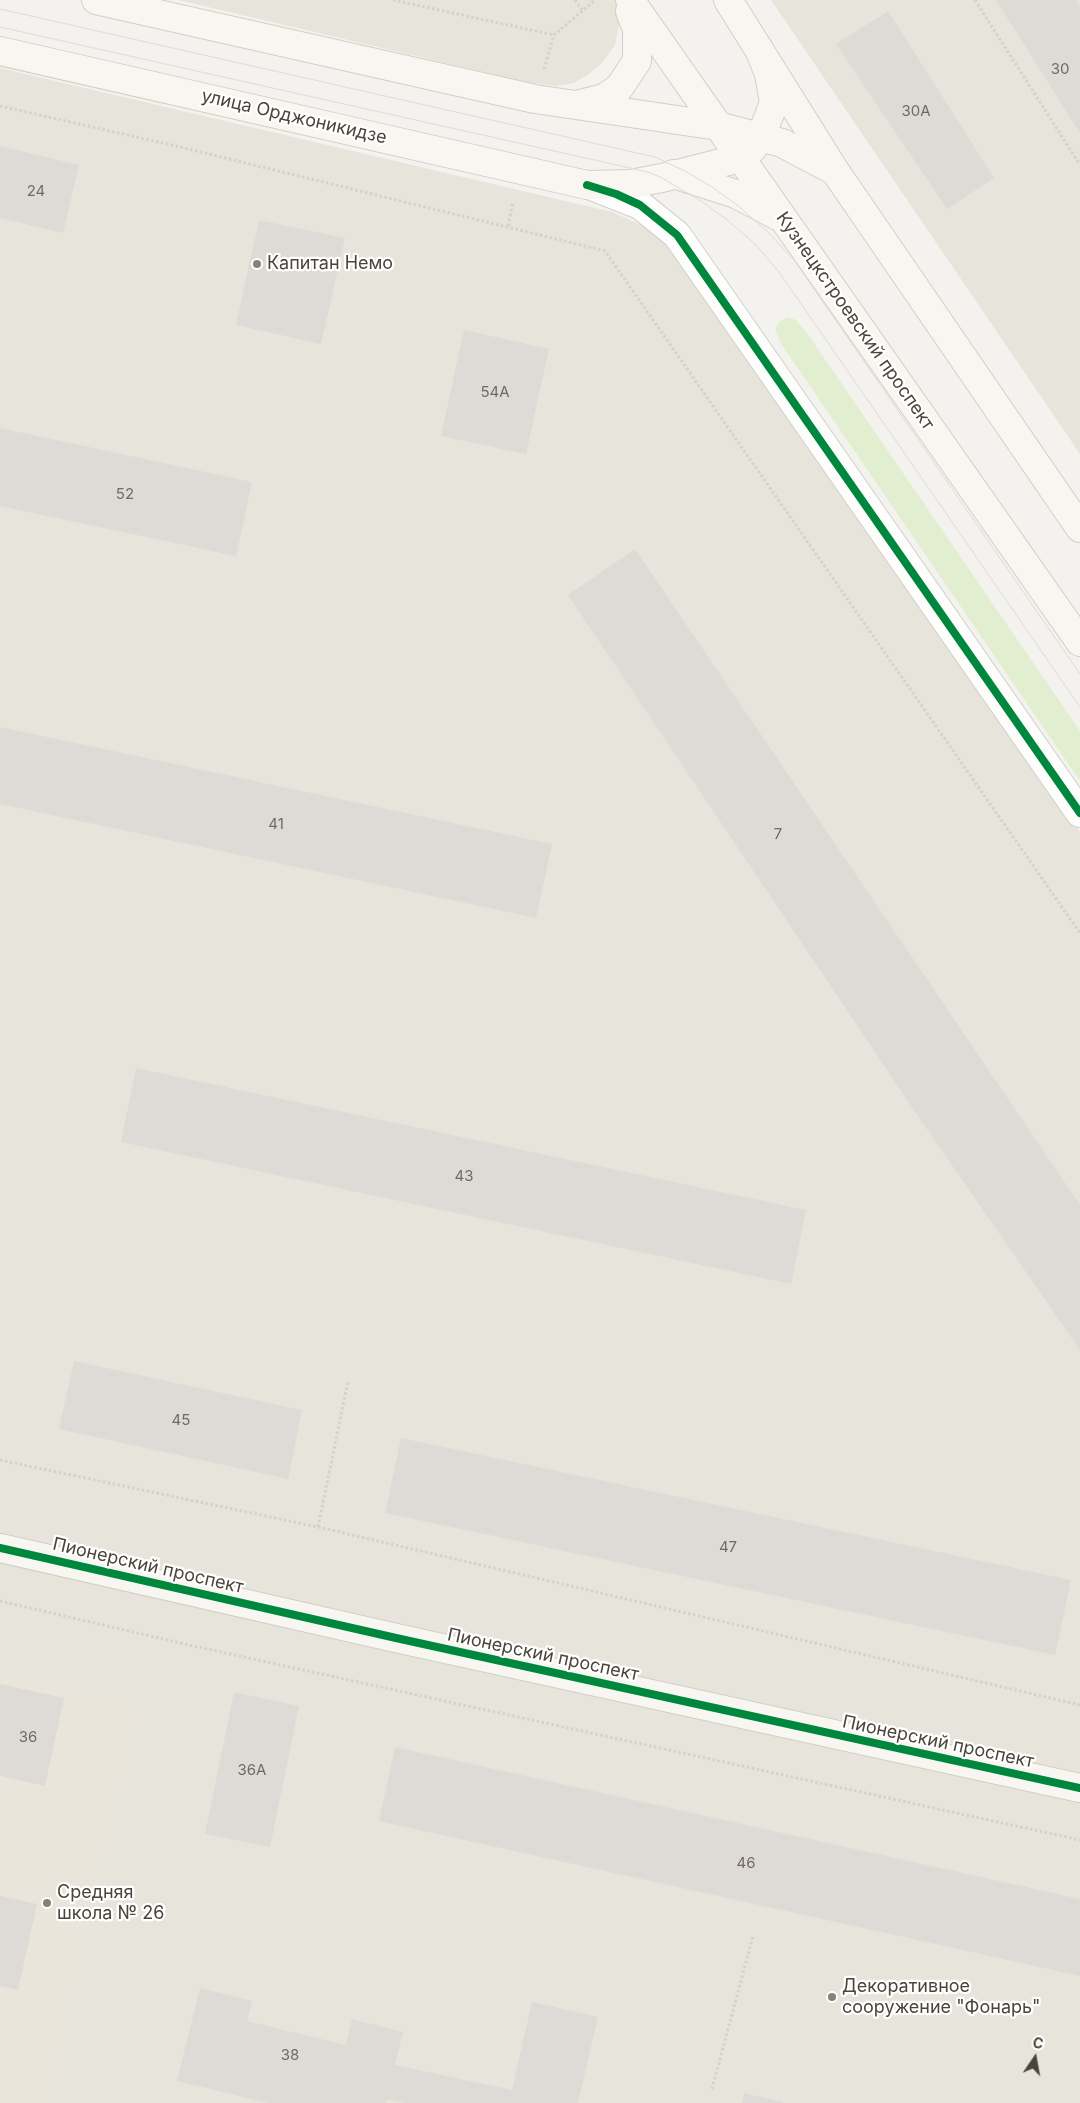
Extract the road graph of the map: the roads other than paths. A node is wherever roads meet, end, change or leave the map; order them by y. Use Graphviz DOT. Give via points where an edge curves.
graph roads {
  1 [pos="96,0"];
  2 [pos="625,0"];
  3 [pos="630,0"];
  4 [pos="728,0"];
  5 [pos="759,49"];
  6 [pos="0,51"];
  7 [pos="578,104"];
  8 [pos="718,126"];
  9 [pos="761,136"];
  10 [pos="740,158"];
  11 [pos="835,171"];
  12 [pos="673,174"];
  13 [pos="587,185"];
  14 [pos="784,219"];
  15 [pos="1080,528"];
  16 [pos="1080,642"];
  17 [pos="1080,813"];
  18 [pos="0,1548"];
  19 [pos="1080,1788"];
  1 -- 7 [label="main road" via="526,97"];
  2 -- 7 [label="main road" via="637,30 637,61 619,88 604,98"];
  3 -- 8 [label="main road, Кузнецкстроевский проспект"];
  4 -- 5 [label="main road"];
  5 -- 9 [label="main road" via="774,103"];
  5 -- 11 [label="main road"];
  6 -- 13 [label="main road, улица Орджоникидзе"];
  7 -- 8 [label="main road"];
  8 -- 9 [label="main road"];
  8 -- 10 [label="main road, Кузнецкстроевский проспект"];
  9 -- 10 [label="main road"];
  9 -- 11 [label="main road" via="782,143"];
  10 -- 12 [label="main road, улица Орджоникидзе"];
  10 -- 14 [label="main road, Кузнецкстроевский проспект"];
  11 -- 15 [label="main road"];
  12 -- 13 [label="main road, улица Орджоникидзе" via="630,184"];
  12 -- 14 [label="main road" via="736,194"];
  13 -- 17 [label="street" via="640,205 677,235"];
  14 -- 16 [label="main road, Кузнецкстроевский проспект"];
  18 -- 19 [label="main road, Пионерский проспект"];
}
